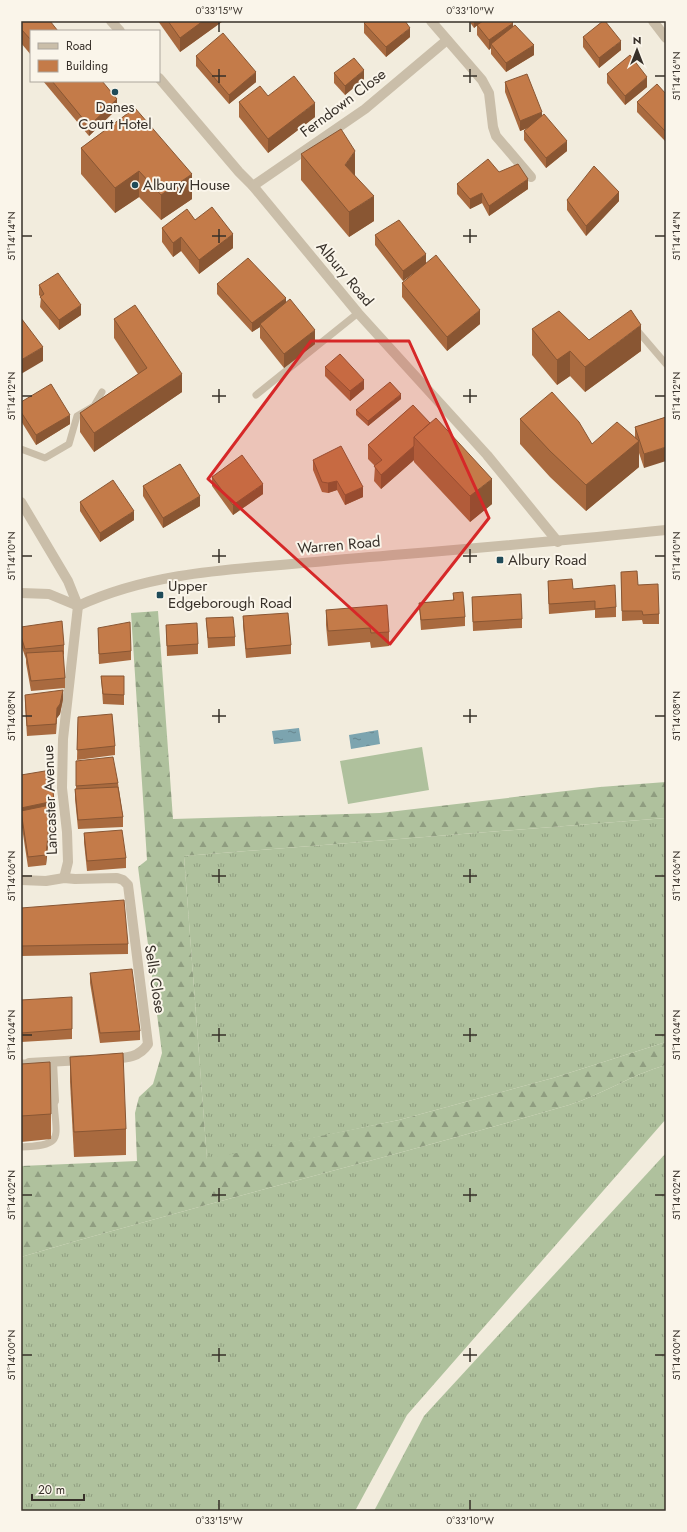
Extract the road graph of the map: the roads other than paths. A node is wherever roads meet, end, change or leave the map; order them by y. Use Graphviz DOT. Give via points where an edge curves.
graph roads {
  1 [pos="111,21"];
  2 [pos="432,21"];
  3 [pos="653,21"];
  4 [pos="119,30"];
  5 [pos="666,38"];
  6 [pos="447,40"];
  7 [pos="160,79"];
  8 [pos="531,177"];
  9 [pos="253,186"];
  10 [pos="358,313"];
  11 [pos="634,327"];
  12 [pos="666,364"];
  13 [pos="102,392"];
  14 [pos="256,395"];
  15 [pos="21,450"];
  16 [pos="21,502"];
  17 [pos="666,530"];
  18 [pos="558,542"];
  19 [pos="21,593"];
  20 [pos="78,606"];
  21 [pos="64,878"];
  22 [pos="21,880"];
  23 [pos="52,1062"];
  24 [pos="25,1063"];
  25 [pos="54,1101"];
  26 [pos="21,1147"];
  1 -- 4 [label="street"];
  2 -- 6 [label="street"];
  3 -- 5 [label="street"];
  6 -- 8 [label="street" via="482,80 489,93 496,136"];
  6 -- 9 [label="street, Ferndown Close" via="365,109"];
  7 -- 9 [label="street, Albury Road" via="238,172"];
  9 -- 10 [label="street, Albury Road"];
  10 -- 14 [label="lane"];
  10 -- 18 [label="street, Albury Road" via="478,445"];
  11 -- 12 [label="lane"];
  13 -- 15 [label="lane" via="94,406 77,416 69,444 45,458"];
  16 -- 20 [label="street" via="68,581"];
  17 -- 18 [label="street, Warren Road"];
  18 -- 20 [label="street, Warren Road" via="180,575 105,594"];
  19 -- 20 [label="street" via="49,594"];
  20 -- 21 [label="street, Lancaster Avenue" via="62,739 62,788 68,862"];
  21 -- 22 [label="street" via="46,881"];
  21 -- 23 [label="street, Sells Close" via="116,878 128,885 148,1044 139,1054 128,1058"];
  23 -- 24 [label="street, Sells Close"];
  23 -- 25 [label="street"];
  25 -- 26 [label="lane" via="56,1137 52,1143"];
}
